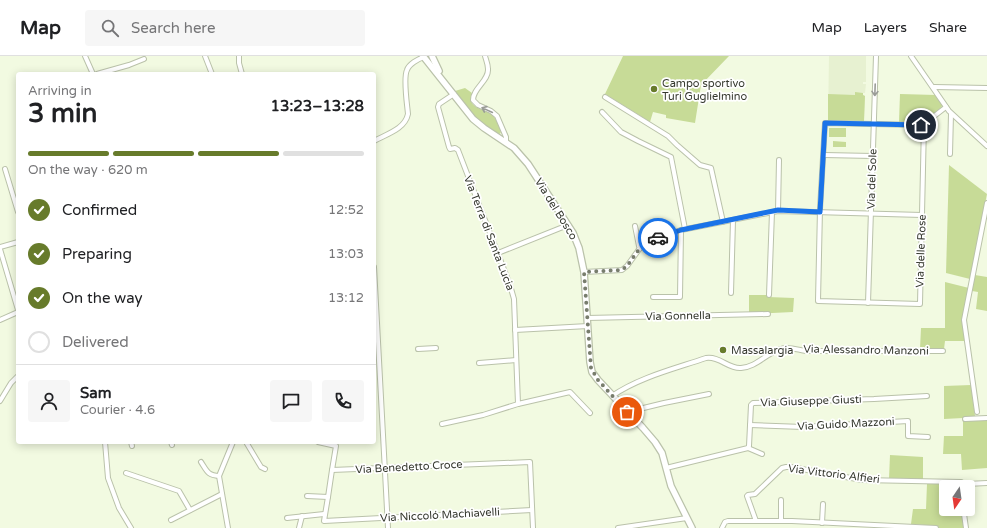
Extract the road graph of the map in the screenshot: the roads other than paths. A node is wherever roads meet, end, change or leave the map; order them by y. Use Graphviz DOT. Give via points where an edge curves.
graph roads {
  1 [pos="85,56"];
  2 [pos="205,56"];
  3 [pos="239,56"];
  4 [pos="485,56"];
  5 [pos="876,56"];
  6 [pos="911,56"];
  7 [pos="428,57"];
  8 [pos="144,59"];
  9 [pos="92,72"];
  10 [pos="104,72"];
  11 [pos="211,72"];
  12 [pos="241,72"];
  13 [pos="934,87"];
  14 [pos="987,88"];
  15 [pos="454,94"];
  16 [pos="605,97"];
  17 [pos="946,107"];
  18 [pos="602,112"];
  19 [pos="951,114"];
  20 [pos="874,124"];
  21 [pos="924,124"];
  22 [pos="376,140"];
  23 [pos="506,141"];
  24 [pos="987,146"];
  25 [pos="950,154"];
  26 [pos="824,155"];
  27 [pos="873,156"];
  28 [pos="779,160"];
  29 [pos="5,169"];
  30 [pos="987,203"];
  31 [pos="16,205"];
  32 [pos="778,210"];
  33 [pos="772,212"];
  34 [pos="820,212"];
  35 [pos="871,213"];
  36 [pos="922,215"];
  37 [pos="733,220"];
  38 [pos="723,222"];
  39 [pos="568,225"];
  40 [pos="635,226"];
  41 [pos="683,229"];
  42 [pos="16,243"];
  43 [pos="0,248"];
  44 [pos="640,248"];
  45 [pos="498,253"];
  46 [pos="584,272"];
  47 [pos="731,293"];
  48 [pos="770,295"];
  49 [pos="653,297"];
  50 [pos="868,303"];
  51 [pos="16,304"];
  52 [pos="376,307"];
  53 [pos="16,312"];
  54 [pos="768,314"];
  55 [pos="587,318"];
  56 [pos="0,320"];
  57 [pos="588,326"];
  58 [pos="515,330"];
  59 [pos="436,348"];
  60 [pos="418,349"];
  61 [pos="943,351"];
  62 [pos="516,360"];
  63 [pos="479,363"];
  64 [pos="16,378"];
  65 [pos="709,394"];
  66 [pos="612,396"];
  67 [pos="927,396"];
  68 [pos="0,401"];
  69 [pos="518,404"];
  70 [pos="627,412"];
  71 [pos="977,412"];
  72 [pos="590,413"];
  73 [pos="987,418"];
  74 [pos="965,419"];
  75 [pos="442,424"];
  76 [pos="750,425"];
  77 [pos="928,437"];
  78 [pos="105,444"];
  79 [pos="232,444"];
  80 [pos="247,444"];
  81 [pos="337,444"];
  82 [pos="748,448"];
  83 [pos="762,454"];
  84 [pos="201,462"];
  85 [pos="666,468"];
  86 [pos="265,469"];
  87 [pos="384,469"];
  88 [pos="332,470"];
  89 [pos="126,473"];
  90 [pos="219,476"];
  91 [pos="939,482"];
  92 [pos="987,483"];
  93 [pos="975,484"];
  94 [pos="222,494"];
  95 [pos="307,496"];
  96 [pos="328,497"];
  97 [pos="781,500"];
  98 [pos="823,504"];
  99 [pos="190,510"];
  100 [pos="532,510"];
  101 [pos="324,514"];
  102 [pos="302,516"];
  103 [pos="964,516"];
  104 [pos="287,518"];
  105 [pos="388,518"];
  106 [pos="687,518"];
  107 [pos="171,520"];
  108 [pos="756,521"];
  109 [pos="781,521"];
  110 [pos="822,523"];
  111 [pos="131,528"];
  112 [pos="228,528"];
  113 [pos="299,528"];
  114 [pos="388,528"];
  115 [pos="533,528"];
  116 [pos="618,528"];
  117 [pos="692,528"];
  118 [pos="722,528"];
  119 [pos="936,528"];
  120 [pos="966,528"];
  1 -- 9 [label="street"];
  2 -- 11 [label="street"];
  3 -- 12 [label="street"];
  23 -- 4 [label="street, Via del Bosco, one-way" via="497,116 473,100 474,94 488,74"];
  5 -- 20 [label="street, Via del Sole, one-way"];
  6 -- 13 [label="street"];
  7 -- 15 [label="main road"];
  7 -- 22 [label="street" via="419,58 407,68 407,119 401,126"];
  8 -- 10 [label="street"];
  13 -- 14 [label="street"];
  13 -- 17 [label="street"];
  15 -- 23 [label="main road" via="478,124"];
  15 -- 45 [label="street, Via Terra di Santa Lucia" via="438,107 447,140 450,149 458,150"];
  16 -- 38 [label="street" via="668,136 700,165 711,168"];
  17 -- 19 [label="street"];
  17 -- 21 [label="street"];
  18 -- 41 [label="street" via="621,132 671,157"];
  19 -- 24 [label="street"];
  19 -- 25 [label="street"];
  20 -- 21 [label="street"];
  20 -- 26 [label="street" via="825,123"];
  20 -- 27 [label="street, Via del Sole"];
  21 -- 36 [label="street, Via delle Rose"];
  23 -- 39 [label="main road, Via del Bosco" via="528,164"];
  26 -- 27 [label="street"];
  26 -- 34 [label="street"];
  27 -- 35 [label="street, Via del Sole"];
  28 -- 32 [label="street"];
  29 -- 31 [label="street"];
  30 -- 71 [label="street" via="964,320"];
  32 -- 33 [label="street"];
  32 -- 34 [label="street"];
  33 -- 37 [label="street"];
  33 -- 48 [label="street"];
  34 -- 35 [label="street"];
  34 -- 50 [label="street, Via delle Rose" via="818,301"];
  35 -- 36 [label="street"];
  35 -- 50 [label="street, Via del Sole"];
  36 -- 50 [label="street, Via delle Rose" via="920,304"];
  37 -- 38 [label="street"];
  37 -- 47 [label="street"];
  38 -- 41 [label="street"];
  39 -- 45 [label="street"];
  39 -- 46 [label="main road, Via del Bosco" via="579,248"];
  40 -- 44 [label="street"];
  41 -- 44 [label="street" via="655,239"];
  41 -- 49 [label="street" via="680,297"];
  42 -- 43 [label="street"];
  43 -- 51 [label="street"];
  44 -- 46 [label="street" via="622,270"];
  45 -- 58 [label="street, Via Terra di Santa Lucia" via="514,299"];
  46 -- 55 [label="main road, Via del Bosco"];
  52 -- 87 [label="street"];
  53 -- 56 [label="street"];
  54 -- 55 [label="street, Via Gonnella"];
  55 -- 57 [label="main road, Via del Bosco"];
  57 -- 58 [label="street"];
  57 -- 66 [label="main road, Via del Bosco" via="591,368"];
  58 -- 62 [label="street, Via Terra di Santa Lucia"];
  59 -- 60 [label="street"];
  61 -- 66 [label="street, Via Alessandro Manzoni" via="806,351 781,348 750,366 739,368 711,357 642,379"];
  62 -- 63 [label="street"];
  62 -- 69 [label="street, Via Terra di Santa Lucia"];
  64 -- 68 [label="street"];
  65 -- 70 [label="street"];
  66 -- 70 [label="main road, Via del Bosco"];
  67 -- 76 [label="street, Via Giuseppe Giusti" via="753,403"];
  69 -- 72 [label="street" via="570,392"];
  69 -- 75 [label="street"];
  70 -- 85 [label="main road, Via del Bosco" via="655,442 662,453"];
  73 -- 74 [label="street"];
  76 -- 77 [label="street, Via Guido Mazzoni" via="803,427 908,421 908,436"];
  76 -- 82 [label="street, Via Giuseppe Giusti"];
  78 -- 111 [label="street" via="108,478 119,508"];
  79 -- 90 [label="street"];
  80 -- 86 [label="street" via="261,467"];
  81 -- 88 [label="street"];
  82 -- 83 [label="street"];
  82 -- 85 [label="street"];
  84 -- 90 [label="street" via="209,474"];
  85 -- 106 [label="main road, Via del Bosco" via="671,486"];
  87 -- 88 [label="street, Via Benedetto Croce"];
  87 -- 100 [label="street, Via Benedetto Croce" via="530,462"];
  87 -- 105 [label="street"];
  88 -- 96 [label="street"];
  89 -- 99 [label="street" via="179,491"];
  90 -- 94 [label="street"];
  91 -- 108 [label="street, Via Vittorio Alfieri" via="862,480 786,467 755,494 747,496"];
  92 -- 93 [label="street"];
  94 -- 99 [label="street"];
  94 -- 112 [label="street"];
  95 -- 96 [label="street"];
  96 -- 101 [label="street"];
  97 -- 109 [label="street"];
  98 -- 110 [label="street"];
  99 -- 107 [label="street"];
  100 -- 105 [label="street, Via Niccoló Machiavelli"];
  100 -- 115 [label="street"];
  101 -- 102 [label="street"];
  101 -- 105 [label="street, Via Niccoló Machiavelli" via="324,521"];
  102 -- 104 [label="street"];
  102 -- 113 [label="street"];
  103 -- 120 [label="street"];
  105 -- 114 [label="street"];
  106 -- 116 [label="street"];
  106 -- 117 [label="main road, Via del Bosco"];
  108 -- 109 [label="street"];
  108 -- 118 [label="street" via="728,521"];
  109 -- 110 [label="street"];
  110 -- 119 [label="street"];
}
